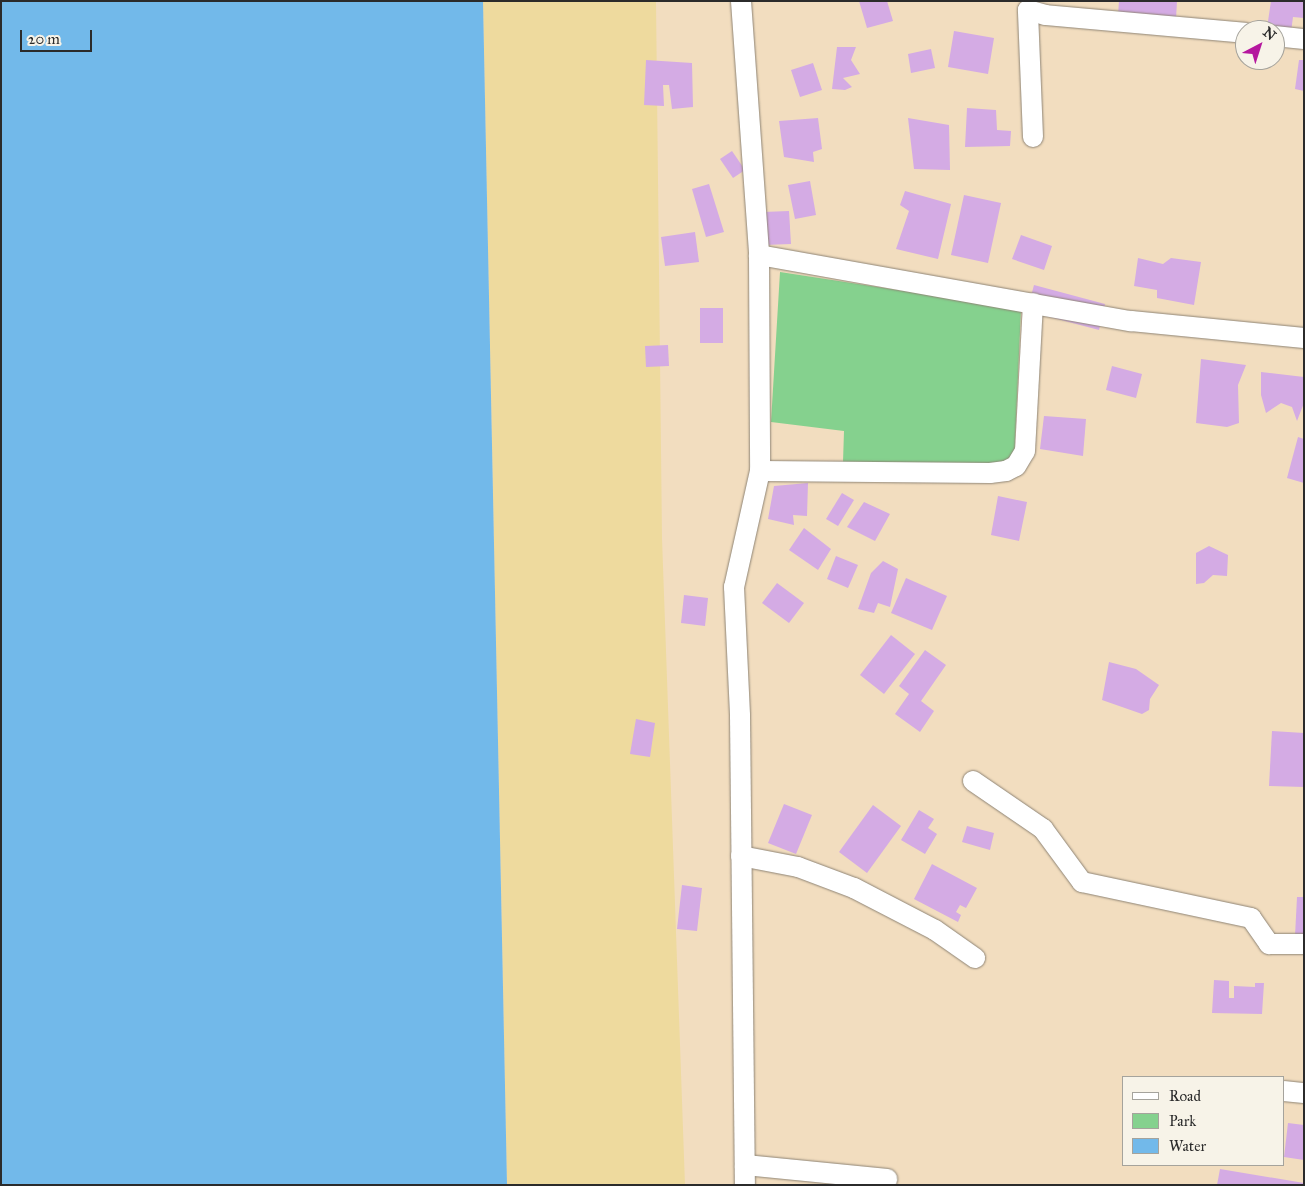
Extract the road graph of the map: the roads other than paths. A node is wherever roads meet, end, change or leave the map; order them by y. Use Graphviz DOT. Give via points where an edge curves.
graph roads {
  1 [pos="741,1"];
  2 [pos="1235,32"];
  3 [pos="1285,37"];
  4 [pos="1304,39"];
  5 [pos="1033,137"];
  6 [pos="759,255"];
  7 [pos="1032,303"];
  8 [pos="1304,338"];
  9 [pos="760,471"];
  10 [pos="973,781"];
  11 [pos="741,856"];
  12 [pos="1304,944"];
  13 [pos="975,958"];
  14 [pos="1285,1091"];
  15 [pos="1304,1093"];
  16 [pos="745,1165"];
  17 [pos="887,1179"];
  18 [pos="745,1185"];
  1 -- 6 [label="street"];
  2 -- 5 [label="street" via="1046,15 1028,10"];
  3 -- 4 [label="street"];
  6 -- 7 [label="street"];
  6 -- 9 [label="street"];
  7 -- 8 [label="street" via="1131,320"];
  7 -- 9 [label="street" via="1024,451 1016,466 990,473"];
  9 -- 11 [label="street" via="734,587"];
  10 -- 12 [label="street" via="1044,829 1082,882 1251,918 1269,944"];
  11 -- 13 [label="street" via="798,867 854,888 936,930"];
  11 -- 16 [label="street"];
  14 -- 15 [label="street"];
  16 -- 17 [label="street"];
  16 -- 18 [label="street"];
}
